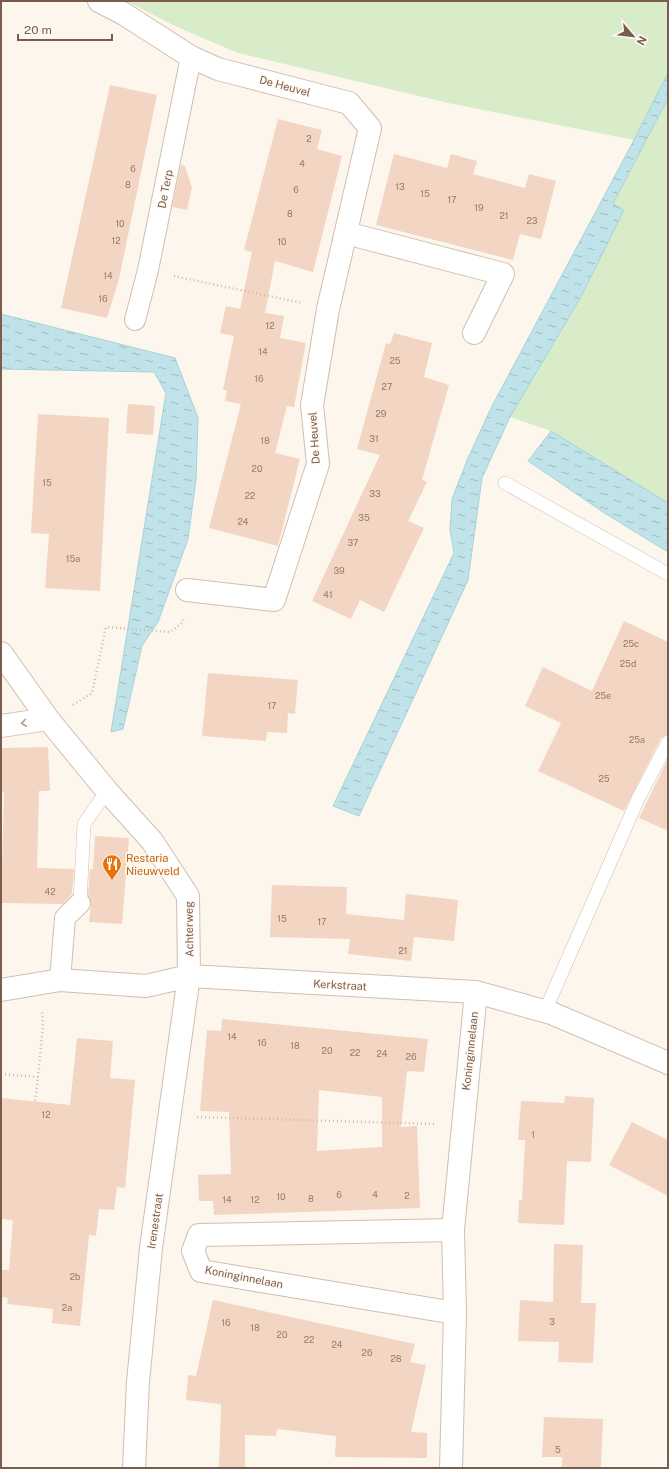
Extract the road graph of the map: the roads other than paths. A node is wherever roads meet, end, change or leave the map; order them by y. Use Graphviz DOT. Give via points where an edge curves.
graph roads {
  1 [pos="99,1"];
  2 [pos="191,57"];
  3 [pos="346,233"];
  4 [pos="135,320"];
  5 [pos="474,333"];
  6 [pos="505,482"];
  7 [pos="668,574"];
  8 [pos="187,590"];
  9 [pos="1,653"];
  10 [pos="48,719"];
  11 [pos="1,726"];
  12 [pos="668,742"];
  13 [pos="107,791"];
  14 [pos="80,903"];
  15 [pos="189,976"];
  16 [pos="60,980"];
  17 [pos="5,990"];
  18 [pos="476,992"];
  19 [pos="545,1011"];
  20 [pos="668,1063"];
  21 [pos="453,1230"];
  22 [pos="455,1313"];
  23 [pos="134,1468"];
  24 [pos="451,1468"];
  1 -- 2 [label="street, De Heuvel"];
  2 -- 3 [label="street, De Heuvel" via="218,69 350,103 370,128"];
  2 -- 4 [label="street, De Terp" via="148,270"];
  3 -- 5 [label="street" via="503,274"];
  3 -- 8 [label="street, De Heuvel" via="328,309 312,405 318,464 274,600"];
  6 -- 7 [label="lane"];
  9 -- 10 [label="street, Achterweg"];
  10 -- 11 [label="street, one-way"];
  10 -- 13 [label="street, Achterweg"];
  12 -- 19 [label="lane" via="638,799"];
  13 -- 14 [label="lane" via="84,824"];
  13 -- 15 [label="street, Achterweg" via="152,841 188,896"];
  14 -- 16 [label="street" via="65,918"];
  15 -- 16 [label="street, Kerkstraat" via="146,986"];
  15 -- 18 [label="street, Kerkstraat"];
  15 -- 23 [label="street, Irenestraat" via="151,1248 138,1382"];
  16 -- 17 [label="street, Kerkstraat"];
  18 -- 19 [label="street, Kerkstraat"];
  18 -- 21 [label="street, Koninginnelaan"];
  19 -- 20 [label="street, Kerkstraat"];
  21 -- 22 [label="street, Koninginnelaan"];
  21 -- 22 [label="street, Koninginnelaan" via="199,1235 193,1251 201,1271"];
  22 -- 24 [label="street, Koninginnelaan"];
}
